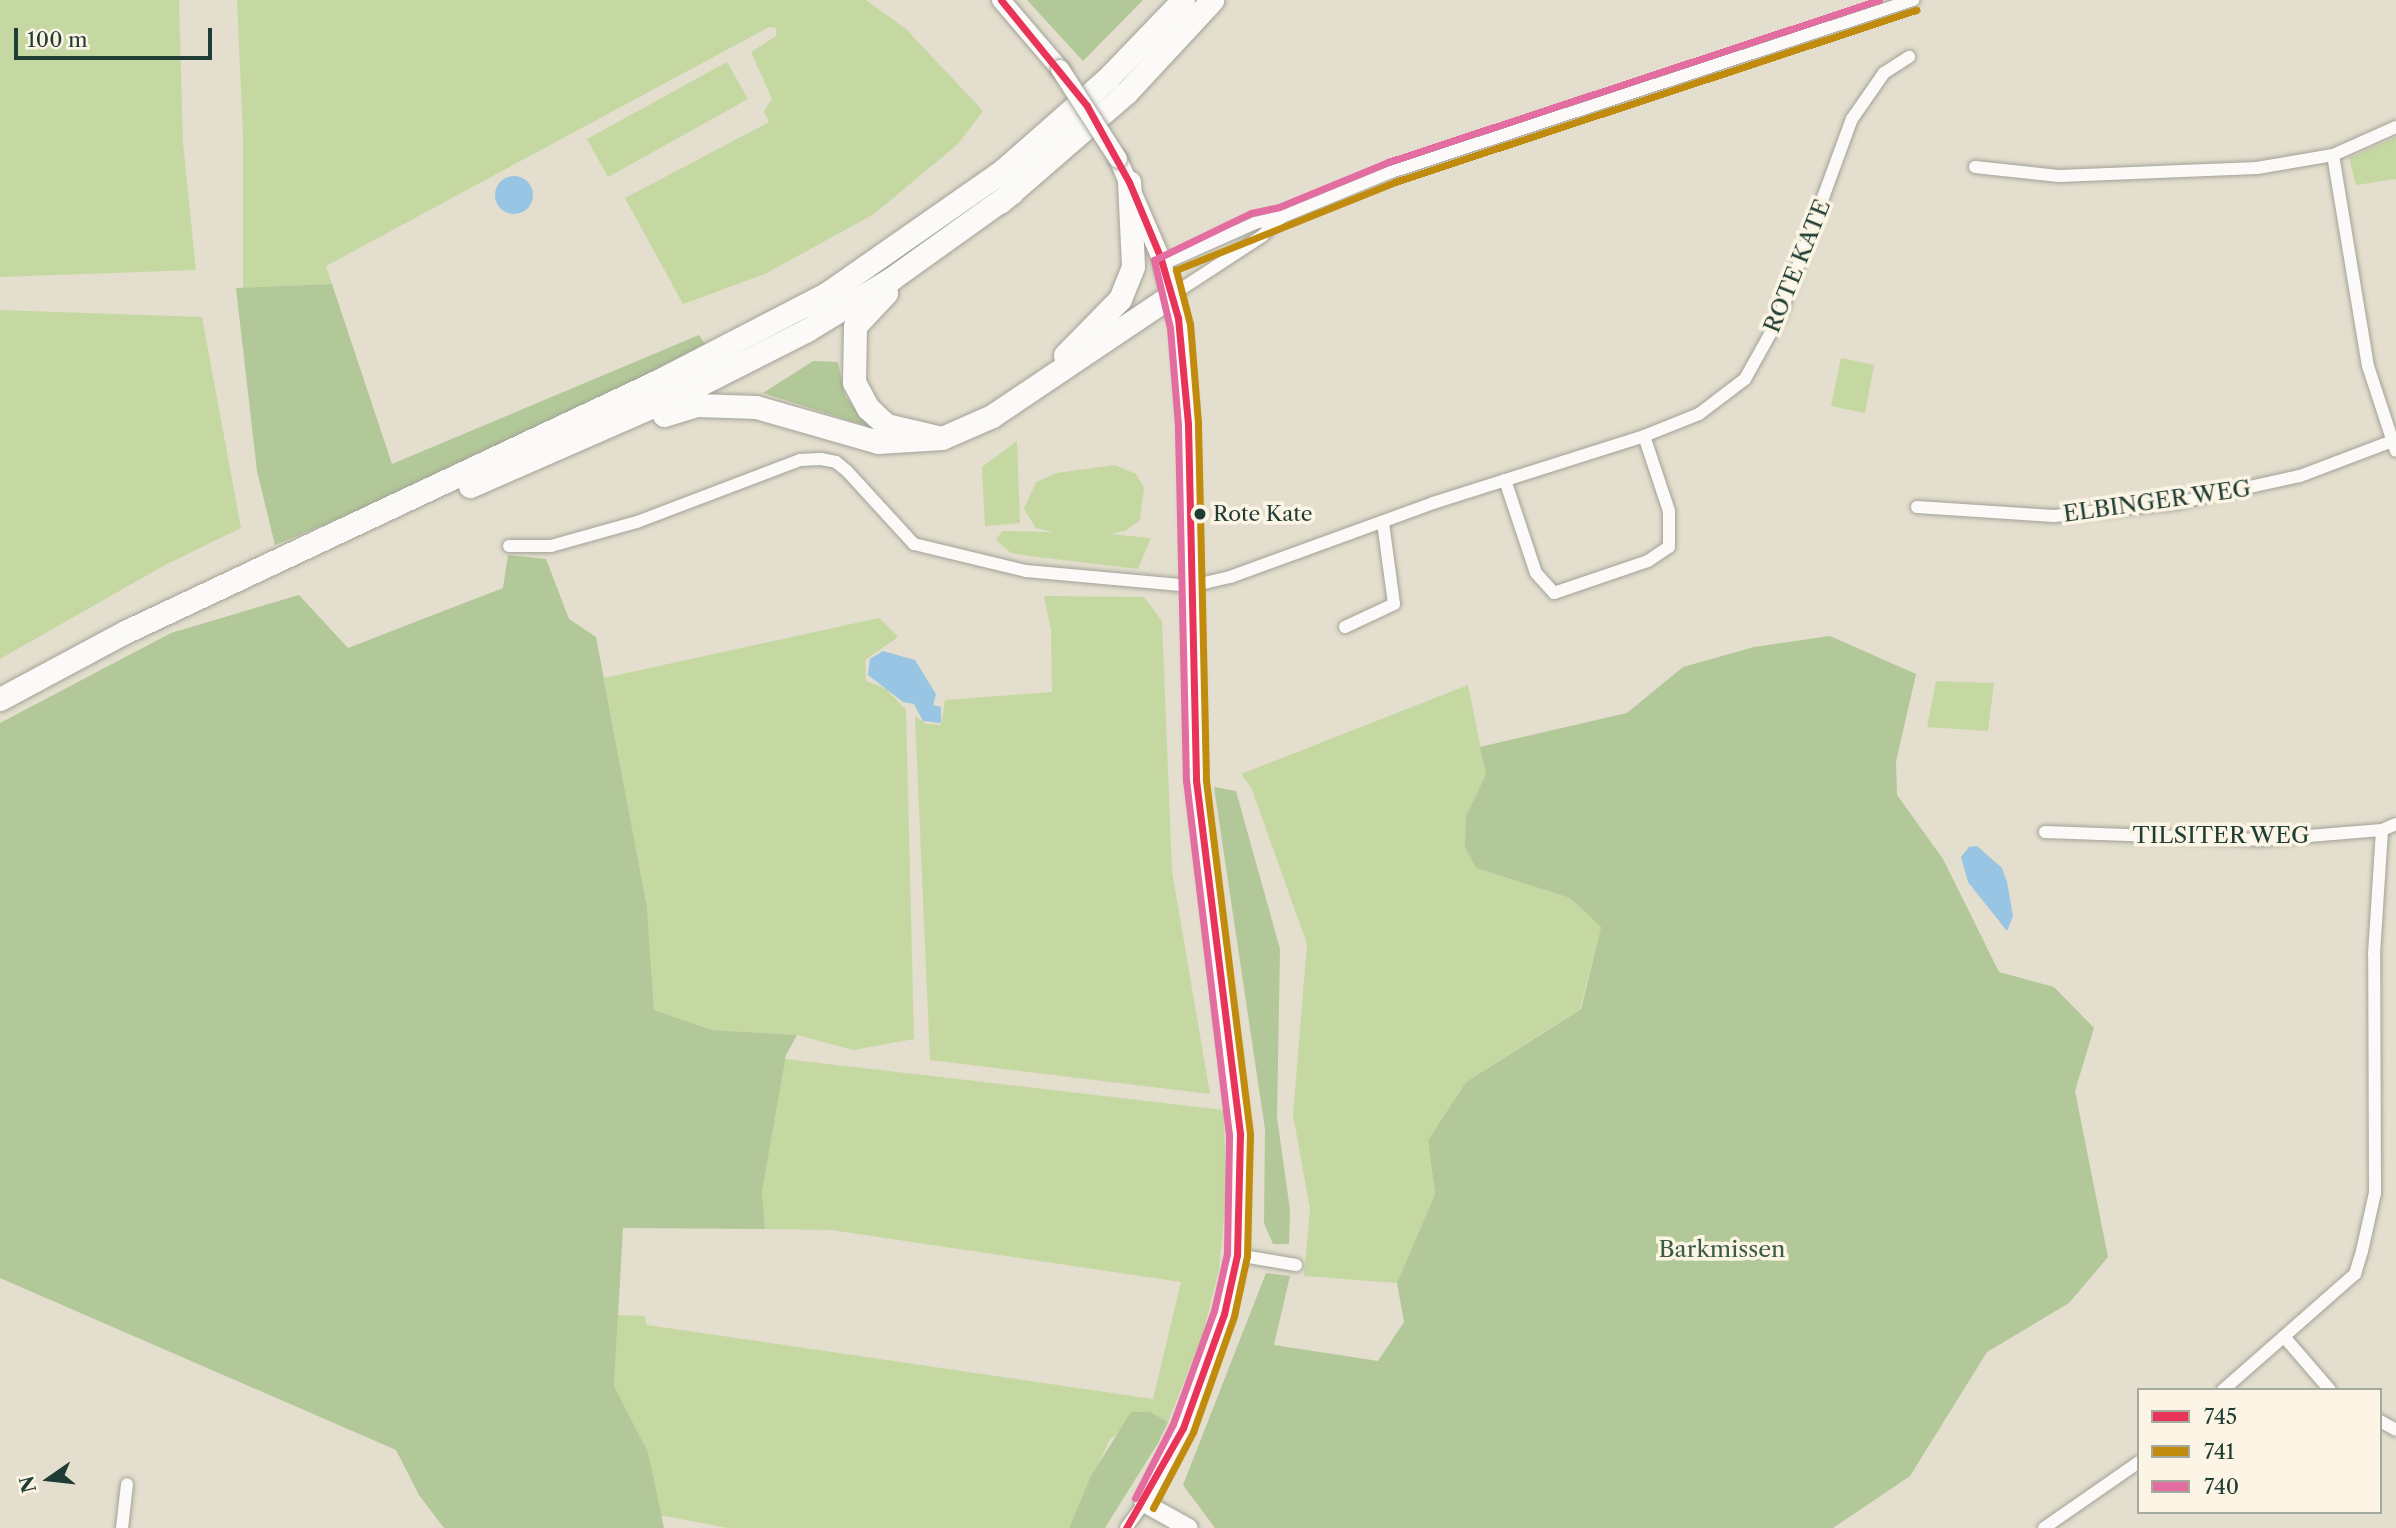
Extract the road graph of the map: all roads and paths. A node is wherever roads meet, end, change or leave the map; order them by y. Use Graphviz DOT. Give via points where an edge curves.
graph roads {
  1 [pos="1001,0"];
  2 [pos="1183,0"];
  3 [pos="1212,0"];
  4 [pos="1913,0"];
  5 [pos="1909,57"];
  6 [pos="2396,127"];
  7 [pos="2333,155"];
  8 [pos="1975,166"];
  9 [pos="1129,182"];
  10 [pos="1011,193"];
  11 [pos="1282,217"];
  12 [pos="1163,264"];
  13 [pos="1172,295"];
  14 [pos="1120,299"];
  15 [pos="1028,392"];
  16 [pos="606,428"];
  17 [pos="1644,436"];
  18 [pos="942,438"];
  19 [pos="2393,447"];
  20 [pos="1505,480"];
  21 [pos="1917,507"];
  22 [pos="1383,523"];
  23 [pos="509,546"];
  24 [pos="278,561"];
  25 [pos="1191,586"];
  26 [pos="1345,626"];
  27 [pos="0,699"];
  28 [pos="2396,824"];
  29 [pos="2382,830"];
  30 [pos="2045,832"];
  31 [pos="1237,1255"];
  32 [pos="1296,1265"];
  33 [pos="2286,1339"];
  34 [pos="2225,1388"];
  35 [pos="2328,1388"];
  36 [pos="2137,1463"];
  37 [pos="127,1483"];
  38 [pos="1144,1503"];
  39 [pos="122,1528"];
  40 [pos="1126,1528"];
  41 [pos="1189,1528"];
  42 [pos="2044,1528"];
  1 -- 9 [label="street, bridge" via="1060,69"];
  2 -- 24 [label="highway" via="1108,78 1001,172 827,294 672,374"];
  3 -- 10 [label="highway" via="1126,93"];
  4 -- 11 [label="street" via="1391,172"];
  5 -- 17 [label="street, ROTE KATE" via="1884,73 1852,119 1779,318 1745,379 1699,414"];
  6 -- 7 [label="street"];
  7 -- 8 [label="street" via="2257,168 2059,176"];
  7 -- 19 [label="street" via="2368,366"];
  9 -- 12 [label="street"];
  9 -- 14 [label="highway" via="1133,267"];
  10 -- 16 [label="highway" via="891,279 807,330"];
  10 -- 18 [label="highway" via="872,303 855,327 854,382 868,408 886,425"];
  11 -- 12 [label="street" via="1255,223"];
  11 -- 13 [label="street" via="1262,236"];
  12 -- 13 [label="street"];
  13 -- 14 [label="highway" via="1141,293"];
  13 -- 15 [label="highway"];
  13 -- 25 [label="street" via="1180,326 1188,424"];
  14 -- 15 [label="highway"];
  15 -- 18 [label="highway" via="992,416"];
  16 -- 18 [label="highway" via="697,405 756,407 878,442"];
  16 -- 24 [label="highway"];
  17 -- 20 [label="street, ROTE KATE"];
  17 -- 20 [label="street" via="1669,511 1670,547 1648,561 1554,593 1536,573"];
  19 -- 21 [label="street, ELBINGER WEG" via="2300,476 2177,503 2054,516"];
  20 -- 22 [label="street, ROTE KATE"];
  22 -- 25 [label="street, ROTE KATE" via="1242,573"];
  22 -- 26 [label="street" via="1394,604"];
  23 -- 25 [label="street, ROTE KATE" via="551,547 637,522 800,460 821,459 836,462 847,471 914,544 1026,571"];
  24 -- 27 [label="highway" via="125,632"];
  25 -- 31 [label="street" via="1196,780 1240,1134"];
  28 -- 29 [label="street, TILSITER WEG"];
  29 -- 30 [label="street, TILSITER WEG" via="2260,840"];
  29 -- 33 [label="street" via="2374,954 2375,1193 2355,1274"];
  31 -- 32 [label="street"];
  31 -- 38 [label="street" via="1207,1367 1183,1428"];
  33 -- 34 [label="street"];
  33 -- 35 [label="street"];
  36 -- 42 [label="street"];
  37 -- 39 [label="street"];
  38 -- 40 [label="street"];
  38 -- 41 [label="street"];
}
